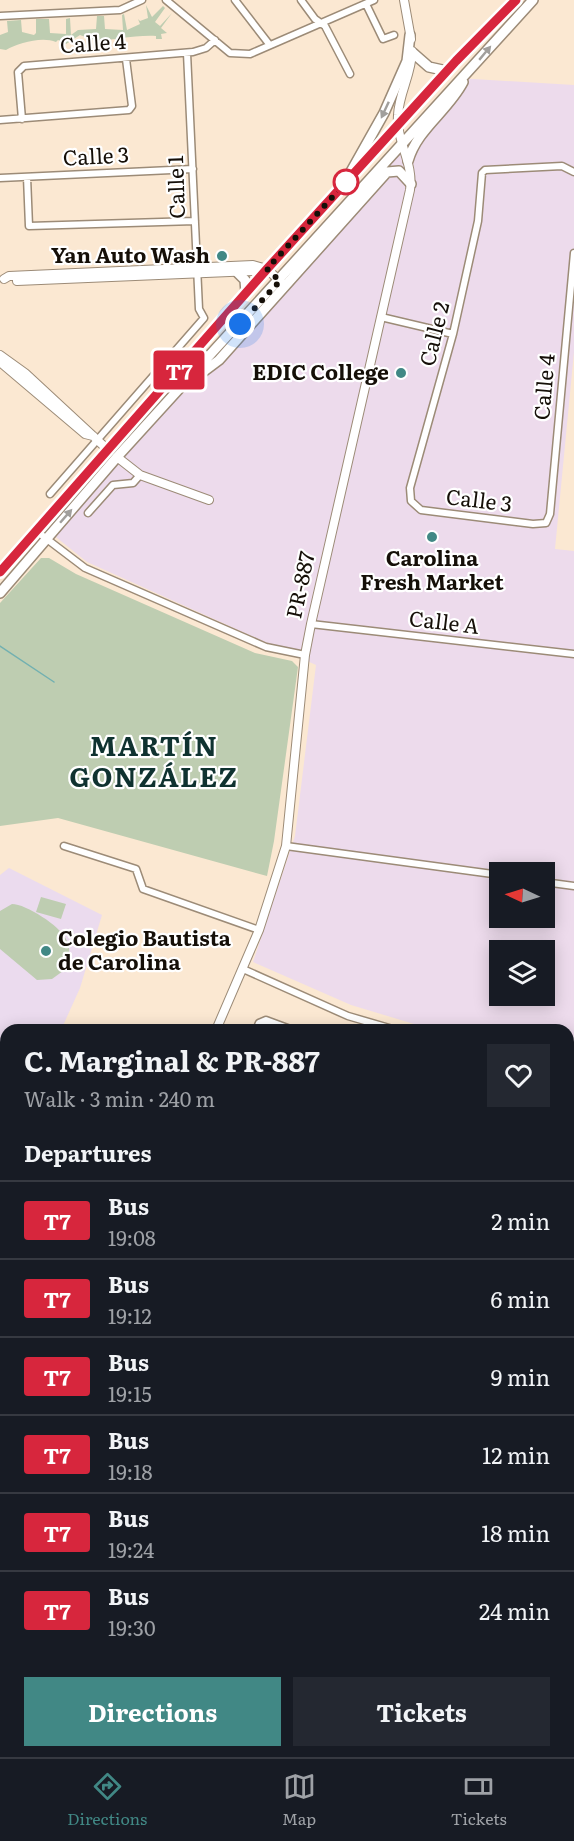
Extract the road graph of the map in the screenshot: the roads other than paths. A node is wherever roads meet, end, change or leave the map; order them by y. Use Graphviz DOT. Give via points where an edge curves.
graph roads {
  1 [pos="142,0"];
  2 [pos="166,0"];
  3 [pos="235,0"];
  4 [pos="302,0"];
  5 [pos="374,0"];
  6 [pos="404,0"];
  7 [pos="516,0"];
  8 [pos="533,0"];
  9 [pos="366,3"];
  10 [pos="0,16"];
  11 [pos="320,23"];
  12 [pos="394,35"];
  13 [pos="410,35"];
  14 [pos="215,40"];
  15 [pos="269,44"];
  16 [pos="187,53"];
  17 [pos="412,53"];
  18 [pos="126,59"];
  19 [pos="447,71"];
  20 [pos="468,72"];
  21 [pos="350,74"];
  22 [pos="22,118"];
  23 [pos="0,120"];
  24 [pos="398,125"];
  25 [pos="403,142"];
  26 [pos="408,161"];
  27 [pos="193,169"];
  28 [pos="574,172"];
  29 [pos="27,177"];
  30 [pos="0,178"];
  31 [pos="346,183"];
  32 [pos="411,184"];
  33 [pos="195,221"];
  34 [pos="574,253"];
  35 [pos="262,269"];
  36 [pos="197,270"];
  37 [pos="236,271"];
  38 [pos="2,279"];
  39 [pos="283,284"];
  40 [pos="246,293"];
  41 [pos="381,317"];
  42 [pos="453,334"];
  43 [pos="0,355"];
  44 [pos="0,362"];
  45 [pos="31,382"];
  46 [pos="96,438"];
  47 [pos="107,449"];
  48 [pos="117,457"];
  49 [pos="140,475"];
  50 [pos="50,494"];
  51 [pos="209,500"];
  52 [pos="411,501"];
  53 [pos="87,513"];
  54 [pos="546,523"];
  55 [pos="35,530"];
  56 [pos="45,540"];
  57 [pos="0,572"];
  58 [pos="0,593"];
  59 [pos="311,624"];
  60 [pos="574,654"];
  61 [pos="305,655"];
  62 [pos="64,846"];
  63 [pos="286,846"];
  64 [pos="489,874"];
  65 [pos="555,883"];
  66 [pos="574,886"];
  67 [pos="259,930"];
  68 [pos="243,969"];
  69 [pos="219,1024"];
  70 [pos="259,1024"];
  71 [pos="277,1024"];
  72 [pos="375,1024"];
  1 -- 10 [label="street" via="120,10"];
  2 -- 14 [label="street"];
  3 -- 15 [label="street"];
  4 -- 11 [label="street"];
  5 -- 9 [label="street"];
  6 -- 13 [label="street"];
  7 -- 19 [label="main road"];
  20 -- 8 [label="main road, one-way"];
  9 -- 11 [label="street"];
  9 -- 12 [label="street" via="383,39"];
  11 -- 15 [label="street"];
  11 -- 21 [label="street"];
  13 -- 17 [label="street"];
  13 -- 31 [label="main road, one-way" via="407,61"];
  14 -- 15 [label="street" via="239,55"];
  14 -- 16 [label="street, Calle 4" via="203,49"];
  16 -- 18 [label="street, Calle 4"];
  16 -- 27 [label="street, Calle 1"];
  17 -- 19 [label="main road" via="429,67"];
  17 -- 24 [label="street"];
  18 -- 22 [label="street, Calle 4" via="21,67 18,76"];
  18 -- 22 [label="street" via="132,106 129,110"];
  19 -- 24 [label="main road"];
  20 -- 25 [label="main road"];
  20 -- 26 [label="main road" via="457,94 418,138"];
  22 -- 23 [label="street"];
  24 -- 25 [label="street, PR-887"];
  24 -- 31 [label="main road"];
  25 -- 26 [label="street, PR-887"];
  25 -- 39 [label="main road"];
  26 -- 32 [label="street, PR-887"];
  27 -- 29 [label="street, Calle 3"];
  27 -- 33 [label="street, Calle 1"];
  28 -- 42 [label="street, Calle 2" via="562,166 482,173 478,221"];
  29 -- 30 [label="street, Calle 3"];
  29 -- 33 [label="street" via="29,226"];
  31 -- 35 [label="main road"];
  32 -- 39 [label="main road" via="399,171 387,172"];
  32 -- 41 [label="street, PR-887"];
  33 -- 36 [label="street, Calle 1"];
  34 -- 54 [label="street, Calle 4" via="550,514"];
  35 -- 36 [label="street" via="253,265"];
  35 -- 37 [label="street"];
  35 -- 39 [label="street"];
  35 -- 40 [label="main road"];
  36 -- 37 [label="street"];
  36 -- 38 [label="street"];
  36 -- 46 [label="street, Calle 1" via="199,309 204,318"];
  37 -- 40 [label="main road" via="244,279"];
  39 -- 48 [label="main road" via="219,360 185,385"];
  40 -- 47 [label="main road"];
  41 -- 42 [label="street"];
  41 -- 59 [label="street, PR-887"];
  42 -- 52 [label="street, Calle 2" via="410,488"];
  43 -- 45 [label="street"];
  44 -- 45 [label="street"];
  45 -- 46 [label="street"];
  46 -- 47 [label="street"];
  46 -- 50 [label="street"];
  47 -- 55 [label="main road"];
  48 -- 49 [label="street"];
  56 -- 48 [label="main road, one-way"];
  49 -- 51 [label="street"];
  49 -- 53 [label="street" via="134,483 113,485"];
  52 -- 54 [label="street, Calle 3" via="421,510"];
  55 -- 56 [label="street"];
  55 -- 57 [label="main road"];
  56 -- 58 [label="main road"];
  56 -- 61 [label="street" via="85,568 266,647"];
  59 -- 60 [label="street, Calle A"];
  59 -- 61 [label="street, PR-887"];
  61 -- 63 [label="street, PR-887"];
  62 -- 67 [label="street" via="136,869 143,889"];
  63 -- 64 [label="street"];
  63 -- 67 [label="street, PR-887"];
  65 -- 66 [label="street"];
  67 -- 68 [label="street, PR-887"];
  68 -- 69 [label="street, PR-887"];
  68 -- 72 [label="street" via="348,1016"];
  70 -- 71 [label="street" via="266,1020"];
}
